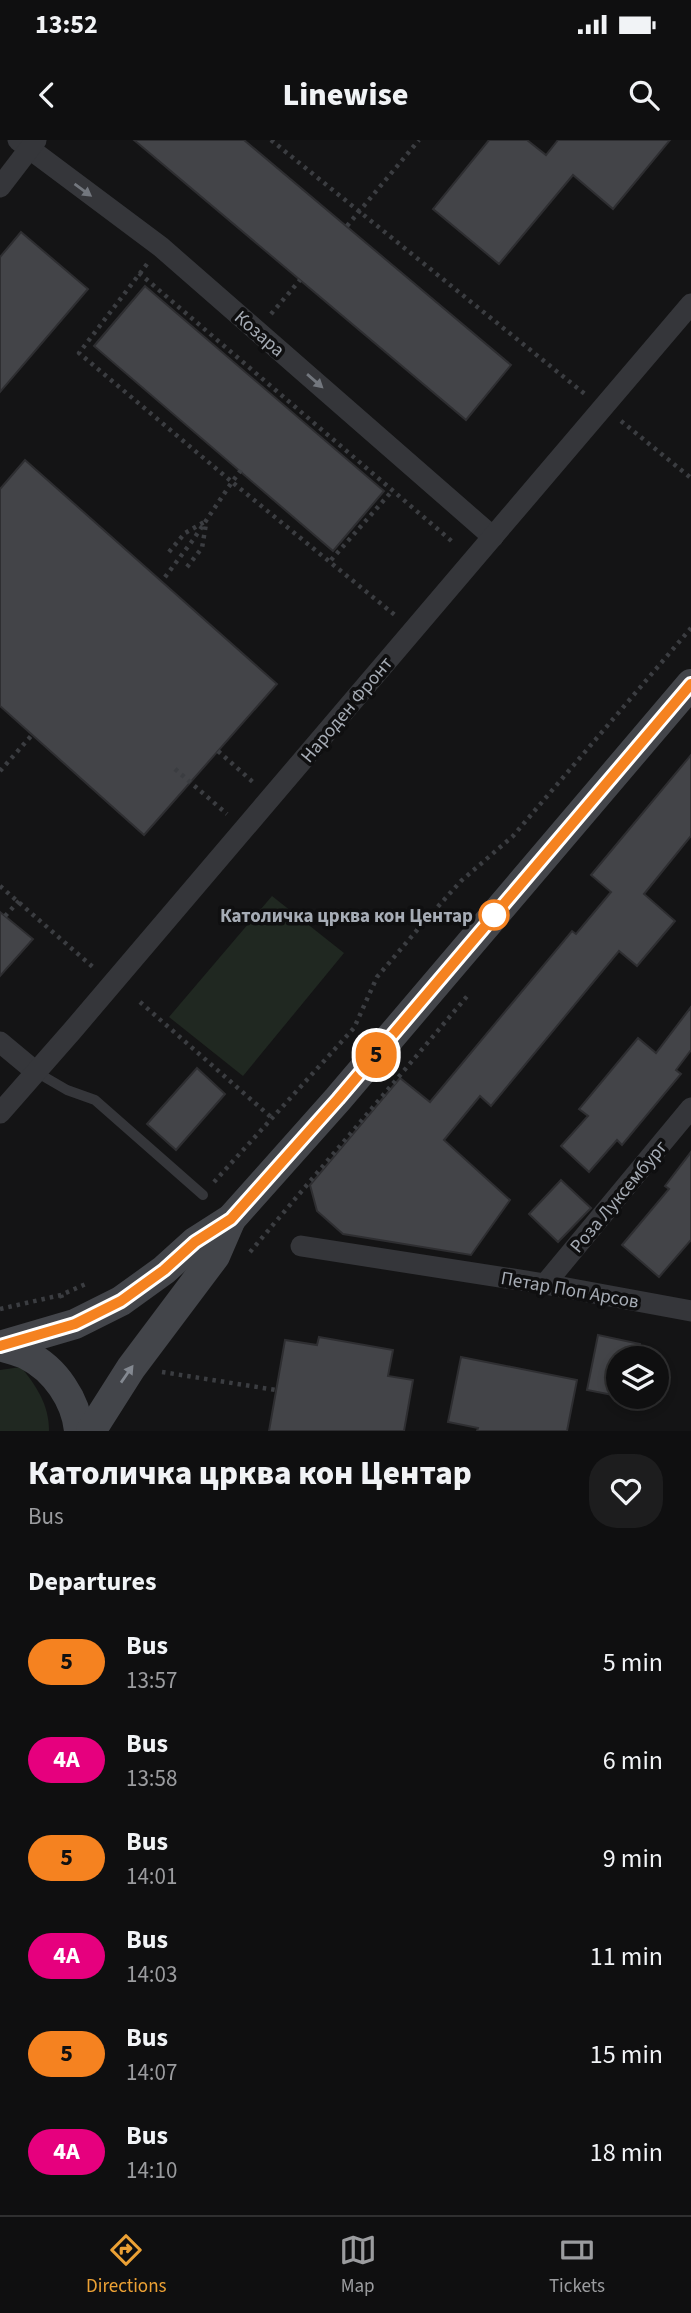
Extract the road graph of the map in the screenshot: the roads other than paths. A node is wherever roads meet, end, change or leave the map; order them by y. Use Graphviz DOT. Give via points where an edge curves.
graph roads {
  1 [pos="27,143"];
  2 [pos="0,187"];
  3 [pos="691,304"];
  4 [pos="493,537"];
  5 [pos="691,684"];
  6 [pos="0,1042"];
  7 [pos="36,1072"];
  8 [pos="691,1108"];
  9 [pos="0,1112"];
  10 [pos="203,1195"];
  11 [pos="231,1219"];
  12 [pos="301,1246"];
  13 [pos="545,1284"];
  14 [pos="691,1311"];
  15 [pos="0,1346"];
  16 [pos="79,1431"];
  17 [pos="91,1431"];
  1 -- 2 [label="street"];
  1 -- 4 [label="street, Козара, one-way" via="161,247"];
  3 -- 4 [label="street, Народен Фронт"];
  4 -- 7 [label="street, Народен Фронт"];
  5 -- 11 [label="street"];
  6 -- 7 [label="street"];
  7 -- 9 [label="street, Народен Фронт"];
  7 -- 10 [label="lane" via="94,1100"];
  8 -- 13 [label="street, Роза Луксембург"];
  11 -- 15 [label="street" via="121,1301 75,1324"];
  17 -- 11 [label="street, one-way" via="131,1368 215,1256"];
  12 -- 13 [label="street, Петар Поп Арсов"];
  13 -- 14 [label="street, Петар Поп Арсов"];
  15 -- 16 [label="street" via="27,1355 50,1372 68,1394"];
}
